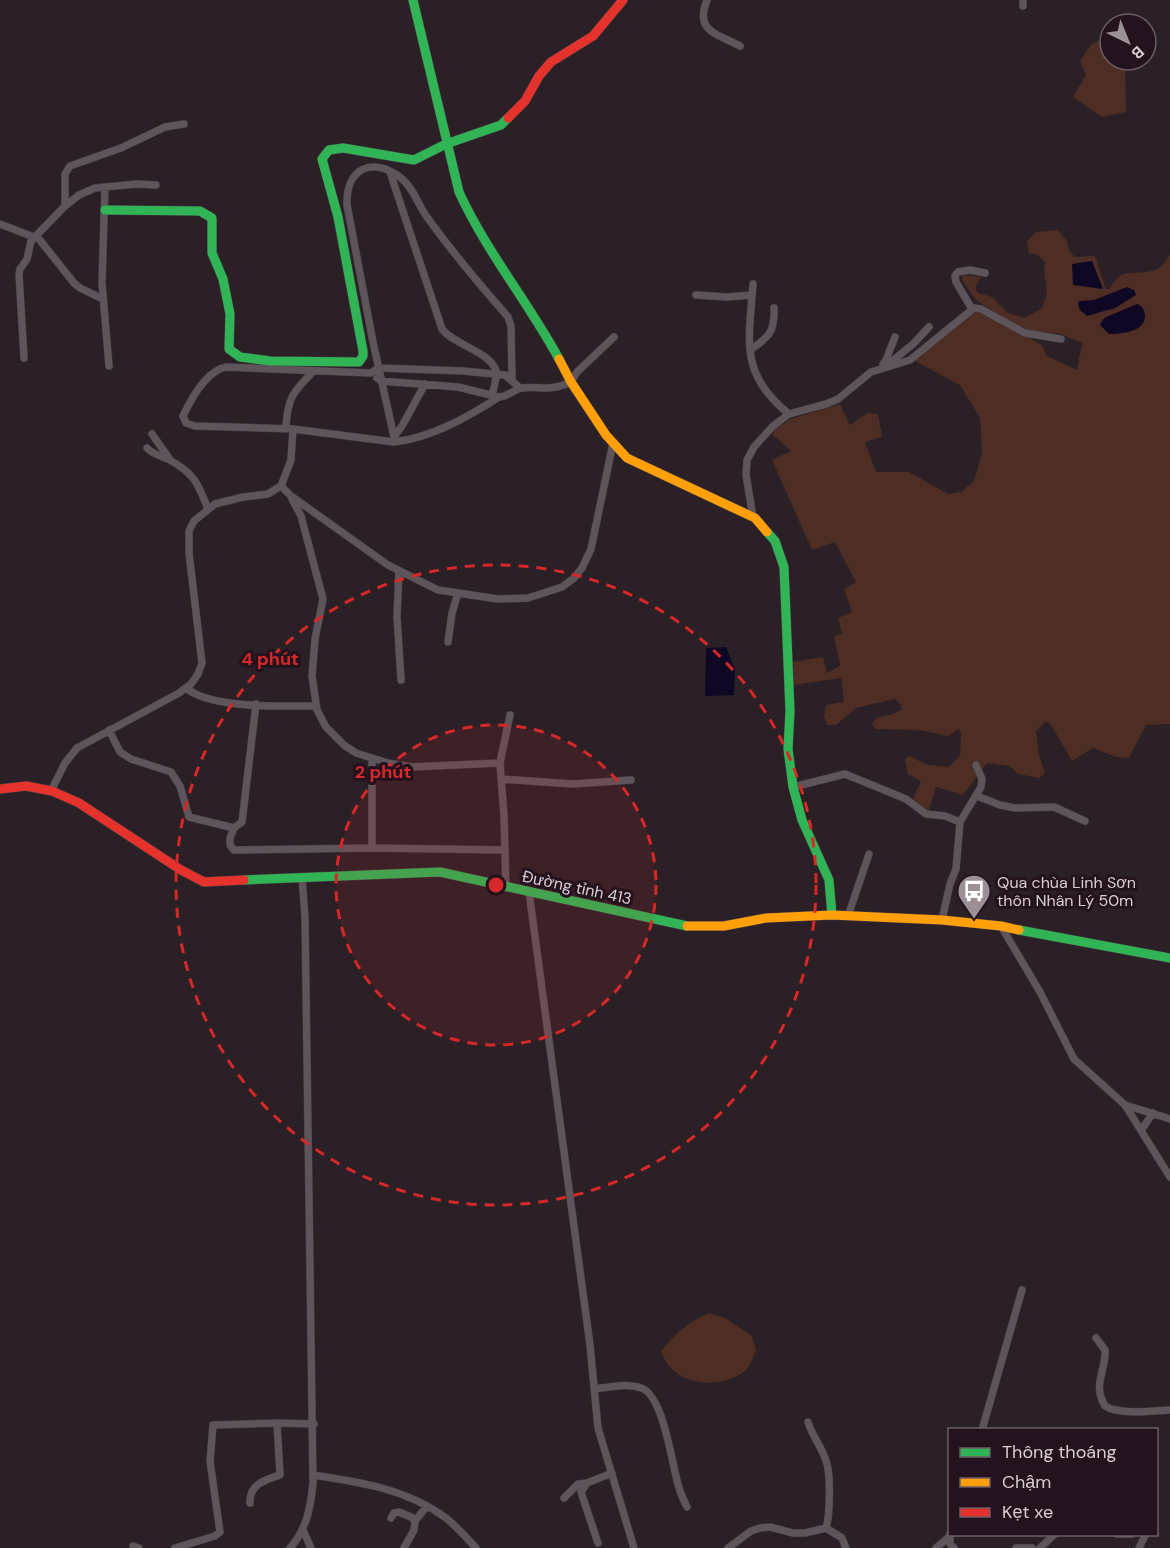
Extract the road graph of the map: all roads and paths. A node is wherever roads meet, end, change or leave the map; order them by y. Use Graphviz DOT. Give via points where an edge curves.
graph roads {
  1 [pos="413,0"];
  2 [pos="623,0"];
  3 [pos="707,0"];
  4 [pos="740,46"];
  5 [pos="184,124"];
  6 [pos="446,144"];
  7 [pos="390,172"];
  8 [pos="156,185"];
  9 [pos="105,187"];
  10 [pos="65,206"];
  11 [pos="105,210"];
  12 [pos="0,224"];
  13 [pos="35,236"];
  14 [pos="985,273"];
  15 [pos="753,284"];
  16 [pos="696,295"];
  17 [pos="752,295"];
  18 [pos="103,299"];
  19 [pos="774,308"];
  20 [pos="972,309"];
  21 [pos="929,327"];
  22 [pos="614,337"];
  23 [pos="895,337"];
  24 [pos="1061,339"];
  25 [pos="750,350"];
  26 [pos="24,358"];
  27 [pos="109,366"];
  28 [pos="378,368"];
  29 [pos="881,369"];
  30 [pos="314,371"];
  31 [pos="371,373"];
  32 [pos="496,374"];
  33 [pos="512,379"];
  34 [pos="381,381"];
  35 [pos="571,382"];
  36 [pos="425,384"];
  37 [pos="520,388"];
  38 [pos="496,396"];
  39 [pos="789,414"];
  40 [pos="290,428"];
  41 [pos="152,434"];
  42 [pos="394,440"];
  43 [pos="613,443"];
  44 [pos="147,448"];
  45 [pos="171,461"];
  46 [pos="280,486"];
  47 [pos="291,496"];
  48 [pos="208,509"];
  49 [pos="753,517"];
  50 [pos="399,571"];
  51 [pos="458,593"];
  52 [pos="448,642"];
  53 [pos="401,680"];
  54 [pos="186,688"];
  55 [pos="256,704"];
  56 [pos="316,706"];
  57 [pos="510,715"];
  58 [pos="109,730"];
  59 [pos="372,759"];
  60 [pos="500,763"];
  61 [pos="976,765"];
  62 [pos="501,779"];
  63 [pos="631,780"];
  64 [pos="793,786"];
  65 [pos="0,789"];
  66 [pos="51,791"];
  67 [pos="977,796"];
  68 [pos="1085,821"];
  69 [pos="960,822"];
  70 [pos="234,828"];
  71 [pos="372,848"];
  72 [pos="505,850"];
  73 [pos="868,854"];
  74 [pos="302,878"];
  75 [pos="506,886"];
  76 [pos="530,892"];
  77 [pos="832,915"];
  78 [pos="848,916"];
  79 [pos="942,920"];
  80 [pos="1001,926"];
  81 [pos="1170,957"];
  82 [pos="1125,1105"];
  83 [pos="1153,1113"];
  84 [pos="1170,1119"];
  85 [pos="1142,1129"];
  86 [pos="1170,1178"];
  87 [pos="1022,1290"];
  88 [pos="1096,1338"];
  89 [pos="594,1389"];
  90 [pos="1170,1410"];
  91 [pos="808,1422"];
  92 [pos="277,1423"];
  93 [pos="314,1424"];
  94 [pos="983,1428"];
  95 [pos="612,1473"];
  96 [pos="313,1475"];
  97 [pos="587,1483"];
  98 [pos="564,1498"];
  99 [pos="250,1503"];
  100 [pos="427,1506"];
  101 [pos="687,1507"];
  102 [pos="391,1518"];
  103 [pos="415,1521"];
  104 [pos="826,1528"];
  105 [pos="303,1530"];
  106 [pos="949,1536"];
  107 [pos="1053,1536"];
  108 [pos="598,1543"];
  109 [pos="175,1548"];
  110 [pos="290,1548"];
  111 [pos="311,1548"];
  112 [pos="404,1548"];
  113 [pos="476,1548"];
  114 [pos="634,1548"];
  115 [pos="728,1548"];
  116 [pos="846,1548"];
  117 [pos="936,1548"];
  118 [pos="954,1548"];
  119 [pos="1016,1548"];
  120 [pos="1032,1548"];
  121 [pos="1040,1548"];
  1 -- 6 [label="street"];
  2 -- 6 [label="street" via="593,36 551,62 508,121"];
  3 -- 4 [label="street" via="703,13 706,28"];
  5 -- 10 [label="street" via="165,127 70,166 65,174"];
  6 -- 11 [label="street" via="414,160 334,147 322,159 338,217 363,351 362,360 354,363 270,361 235,355 229,349 230,314 223,279 212,253 212,218 200,211"];
  6 -- 35 [label="street" via="470,216"];
  7 -- 28 [label="street" via="380,168 360,170 346,190"];
  7 -- 32 [label="street" via="442,329 490,362"];
  7 -- 33 [label="street" via="408,186 426,216 511,321"];
  8 -- 9 [label="street"];
  9 -- 10 [label="street" via="87,190"];
  9 -- 11 [label="street"];
  10 -- 13 [label="street"];
  11 -- 18 [label="street"];
  12 -- 13 [label="street"];
  13 -- 18 [label="street" via="74,283"];
  13 -- 26 [label="street" via="19,274"];
  14 -- 20 [label="street" via="963,270 955,276"];
  15 -- 17 [label="street"];
  16 -- 17 [label="street"];
  17 -- 25 [label="street"];
  18 -- 27 [label="street"];
  19 -- 25 [label="street" via="773,329"];
  20 -- 24 [label="street" via="981,309 1032,336"];
  20 -- 29 [label="street" via="922,352"];
  21 -- 29 [label="street"];
  22 -- 35 [label="street"];
  23 -- 29 [label="street"];
  25 -- 39 [label="street" via="759,383"];
  28 -- 31 [label="street"];
  28 -- 32 [label="street"];
  28 -- 34 [label="street"];
  29 -- 39 [label="street" via="838,399"];
  30 -- 31 [label="street"];
  30 -- 40 [label="street" via="297,388 287,406"];
  30 -- 40 [label="street" via="220,368 206,381 183,416 186,423 195,426"];
  31 -- 34 [label="street"];
  32 -- 33 [label="street"];
  32 -- 38 [label="street"];
  33 -- 37 [label="street"];
  34 -- 36 [label="street"];
  34 -- 42 [label="street"];
  35 -- 37 [label="street" via="554,388"];
  35 -- 43 [label="street"];
  36 -- 38 [label="street" via="469,388"];
  36 -- 42 [label="street"];
  37 -- 38 [label="street" via="504,397"];
  38 -- 42 [label="street" via="462,419 408,440"];
  39 -- 49 [label="street" via="773,426 749,455 746,475"];
  40 -- 42 [label="street"];
  40 -- 46 [label="street" via="291,460"];
  41 -- 45 [label="street"];
  43 -- 49 [label="street" via="627,458"];
  43 -- 51 [label="street" via="591,549 574,578 562,587 513,600"];
  44 -- 45 [label="street"];
  45 -- 48 [label="street" via="197,482"];
  46 -- 47 [label="street"];
  46 -- 48 [label="street" via="268,494 243,496"];
  47 -- 50 [label="street"];
  47 -- 56 [label="street" via="301,516 323,599 312,669"];
  48 -- 54 [label="street" via="189,531 201,663 198,674"];
  49 -- 64 [label="street" via="775,541 784,567 788,749"];
  50 -- 51 [label="street" via="438,590"];
  50 -- 53 [label="street"];
  51 -- 52 [label="street"];
  54 -- 55 [label="street" via="223,702"];
  54 -- 58 [label="street"];
  55 -- 56 [label="street"];
  55 -- 70 [label="street" via="242,822"];
  56 -- 59 [label="street" via="334,736 356,753"];
  57 -- 60 [label="street"];
  58 -- 66 [label="street" via="77,748"];
  58 -- 70 [label="street" via="120,752 171,772 180,786 189,817"];
  59 -- 60 [label="street" via="411,767"];
  59 -- 71 [label="street"];
  60 -- 62 [label="street"];
  61 -- 67 [label="street" via="982,779"];
  62 -- 63 [label="street" via="573,784"];
  62 -- 72 [label="street"];
  64 -- 69 [label="street" via="845,774 906,799 926,814"];
  64 -- 77 [label="street" via="802,820 829,880"];
  65 -- 66 [label="street, Đường tỉnh 413" via="22,785"];
  66 -- 74 [label="street, Đường tỉnh 413" via="105,817 180,870 204,882"];
  67 -- 68 [label="street" via="1015,808 1054,807"];
  67 -- 69 [label="street"];
  69 -- 79 [label="street" via="956,869"];
  70 -- 71 [label="street" via="230,845 234,850"];
  71 -- 72 [label="street"];
  72 -- 75 [label="street"];
  73 -- 78 [label="street"];
  74 -- 75 [label="street, Đường tỉnh 413" via="440,872"];
  74 -- 93 [label="street"];
  75 -- 76 [label="street, Đường tỉnh 413"];
  76 -- 77 [label="street, Đường tỉnh 413" via="683,927"];
  76 -- 89 [label="street"];
  77 -- 78 [label="street, Đường tỉnh 413"];
  78 -- 79 [label="street, Đường tỉnh 413"];
  79 -- 80 [label="street, Đường tỉnh 413"];
  80 -- 81 [label="street, Đường tỉnh 413"];
  80 -- 82 [label="street" via="1074,1059"];
  82 -- 83 [label="street"];
  82 -- 85 [label="street"];
  83 -- 84 [label="street"];
  83 -- 85 [label="street"];
  85 -- 86 [label="street"];
  87 -- 94 [label="street"];
  88 -- 90 [label="street" via="1105,1350 1098,1382 1105,1406 1111,1410"];
  89 -- 95 [label="street" via="598,1428"];
  89 -- 101 [label="street" via="640,1387 648,1393 663,1420"];
  91 -- 104 [label="street" via="827,1461"];
  92 -- 93 [label="street"];
  92 -- 99 [label="street" via="280,1474 252,1489"];
  92 -- 109 [label="street" via="212,1426 210,1461 220,1532"];
  93 -- 96 [label="street"];
  95 -- 97 [label="street"];
  95 -- 114 [label="street"];
  96 -- 100 [label="street" via="381,1487"];
  96 -- 105 [label="street"];
  97 -- 98 [label="street" via="578,1484"];
  97 -- 108 [label="street" via="581,1492"];
  100 -- 103 [label="street"];
  100 -- 113 [label="street" via="447,1519"];
  102 -- 103 [label="street" via="399,1512"];
  103 -- 112 [label="street"];
  104 -- 115 [label="street" via="805,1533 759,1528"];
  104 -- 116 [label="street" via="842,1538"];
  105 -- 110 [label="street"];
  105 -- 111 [label="street"];
  106 -- 117 [label="street"];
  106 -- 118 [label="street"];
  107 -- 121 [label="street"];
  119 -- 120 [label="street"];
}
